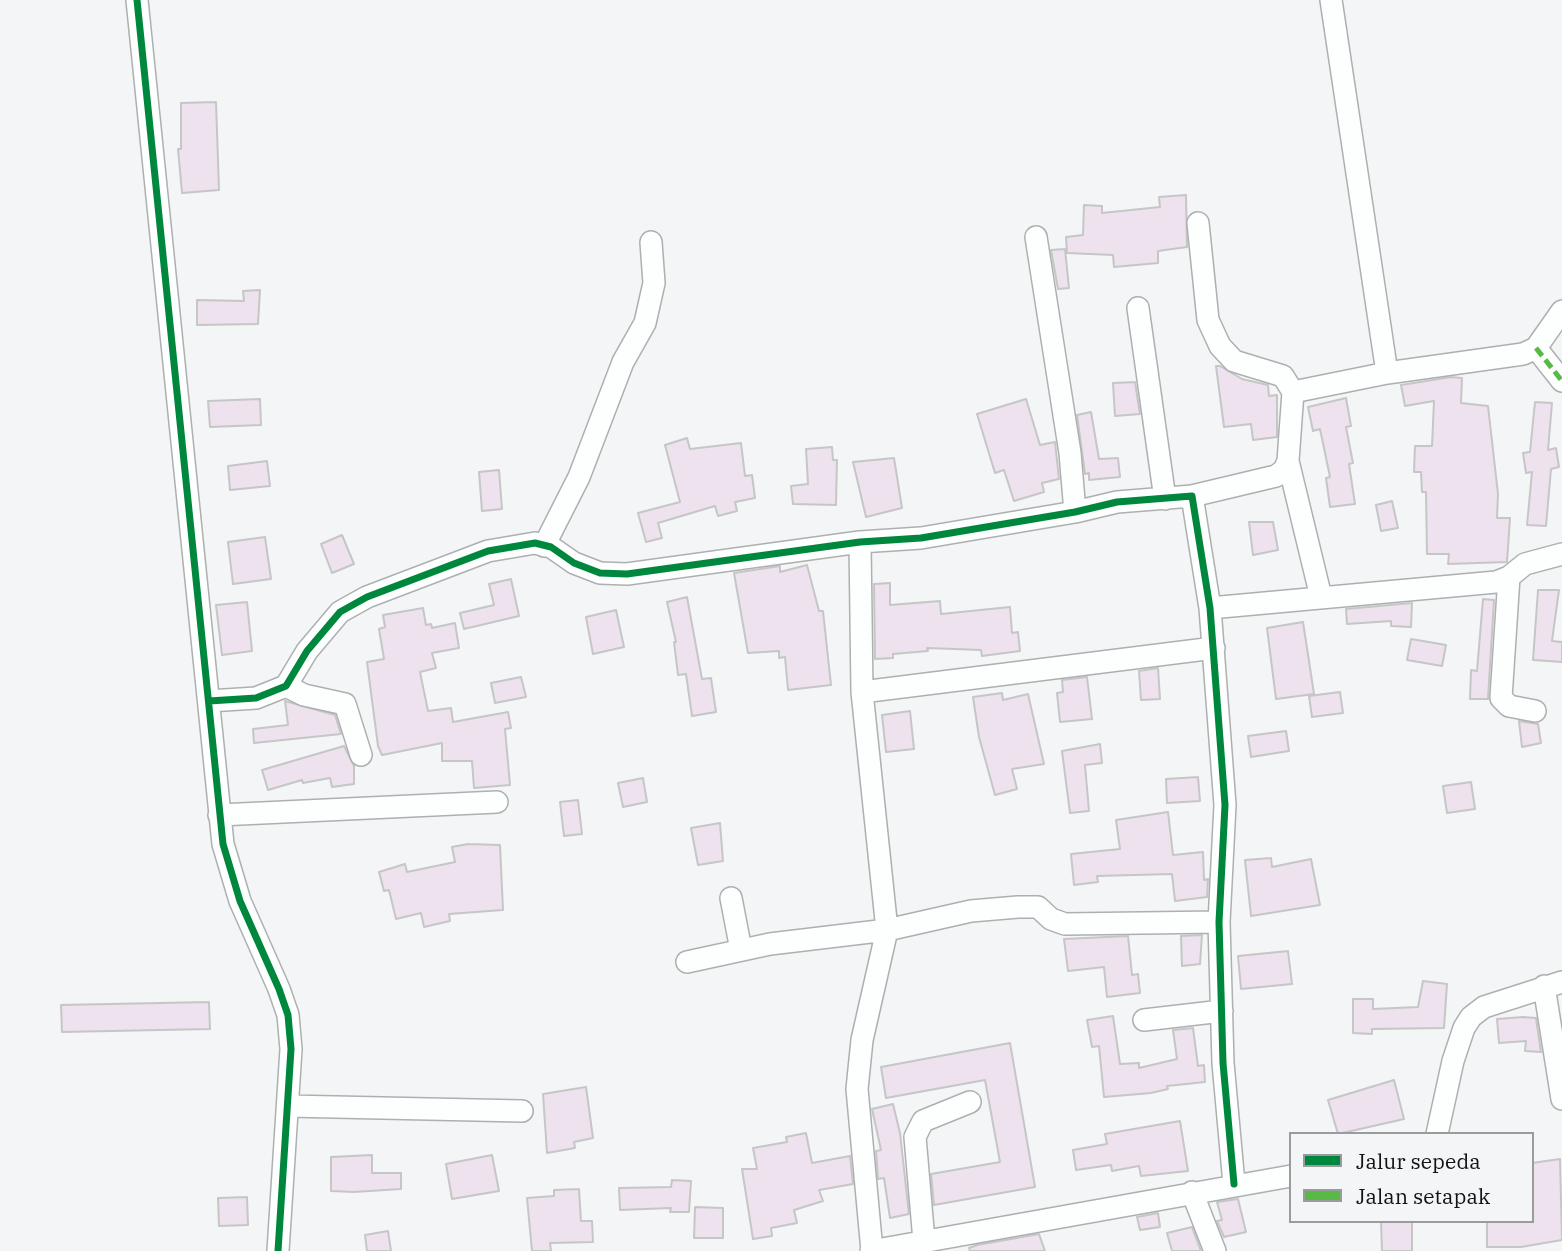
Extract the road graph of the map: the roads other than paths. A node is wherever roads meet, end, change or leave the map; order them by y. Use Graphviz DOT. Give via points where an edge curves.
graph roads {
  1 [pos="137,0"];
  2 [pos="1331,0"];
  3 [pos="1198,223"];
  4 [pos="1036,237"];
  5 [pos="651,242"];
  6 [pos="1138,308"];
  7 [pos="1562,311"];
  8 [pos="1536,348"];
  9 [pos="1387,373"];
  10 [pos="1562,381"];
  11 [pos="1293,392"];
  12 [pos="1288,461"];
  13 [pos="1192,496"];
  14 [pos="1165,499"];
  15 [pos="1074,512"];
  16 [pos="860,542"];
  17 [pos="544,546"];
  18 [pos="1562,554"];
  19 [pos="1509,577"];
  20 [pos="1321,597"];
  21 [pos="1210,608"];
  22 [pos="1213,648"];
  23 [pos="286,686"];
  24 [pos="862,692"];
  25 [pos="209,701"];
  26 [pos="1535,710"];
  27 [pos="361,755"];
  28 [pos="497,802"];
  29 [pos="219,815"];
  30 [pos="731,898"];
  31 [pos="1219,922"];
  32 [pos="887,930"];
  33 [pos="741,950"];
  34 [pos="687,962"];
  35 [pos="1553,984"];
  36 [pos="1222,1011"];
  37 [pos="1144,1020"];
  38 [pos="1562,1099"];
  39 [pos="970,1102"];
  40 [pos="288,1107"];
  41 [pos="522,1111"];
  42 [pos="1437,1132"];
  43 [pos="1289,1176"];
  44 [pos="1234,1184"];
  45 [pos="1192,1192"];
  46 [pos="923,1241"];
  47 [pos="278,1251"];
  48 [pos="872,1251"];
  49 [pos="1215,1251"];
  1 -- 25 [label="street"];
  2 -- 9 [label="street"];
  3 -- 11 [label="street" via="1208,320 1220,346 1234,361 1283,376"];
  4 -- 15 [label="street" via="1070,453"];
  5 -- 17 [label="street" via="654,283 645,323 623,362 579,477"];
  6 -- 14 [label="street"];
  7 -- 8 [label="street"];
  8 -- 9 [label="street" via="1523,354"];
  8 -- 10 [label="street"];
  9 -- 11 [label="street"];
  11 -- 12 [label="street"];
  12 -- 13 [label="street" via="1276,476"];
  12 -- 20 [label="street"];
  13 -- 14 [label="street"];
  13 -- 21 [label="street"];
  14 -- 15 [label="street" via="1117,502"];
  15 -- 16 [label="street" via="921,538"];
  16 -- 17 [label="street" via="627,574 600,573"];
  16 -- 24 [label="street"];
  17 -- 23 [label="street" via="535,543 488,551 367,597 340,612 307,651"];
  18 -- 19 [label="street" via="1525,564"];
  19 -- 20 [label="street" via="1496,582"];
  19 -- 26 [label="street" via="1501,698 1509,706"];
  20 -- 21 [label="street"];
  21 -- 22 [label="street"];
  22 -- 24 [label="street"];
  22 -- 31 [label="street" via="1225,805"];
  23 -- 25 [label="street" via="256,698"];
  23 -- 27 [label="street" via="345,704"];
  24 -- 32 [label="street"];
  25 -- 29 [label="street"];
  28 -- 29 [label="street"];
  29 -- 40 [label="street" via="240,901 288,1015"];
  30 -- 33 [label="street"];
  31 -- 32 [label="street" via="1065,924 1038,907 1018,907 971,911"];
  31 -- 36 [label="street"];
  32 -- 33 [label="street"];
  32 -- 48 [label="street" via="862,1040 857,1089"];
  33 -- 34 [label="street"];
  35 -- 38 [label="street"];
  35 -- 42 [label="street" via="1484,1007 1471,1017 1453,1061"];
  36 -- 37 [label="street"];
  36 -- 44 [label="street"];
  39 -- 46 [label="street" via="923,1121 915,1137"];
  40 -- 41 [label="street"];
  40 -- 47 [label="street"];
  43 -- 44 [label="street"];
  44 -- 45 [label="street"];
  45 -- 46 [label="street"];
  45 -- 49 [label="street"];
  46 -- 48 [label="street"];
}
